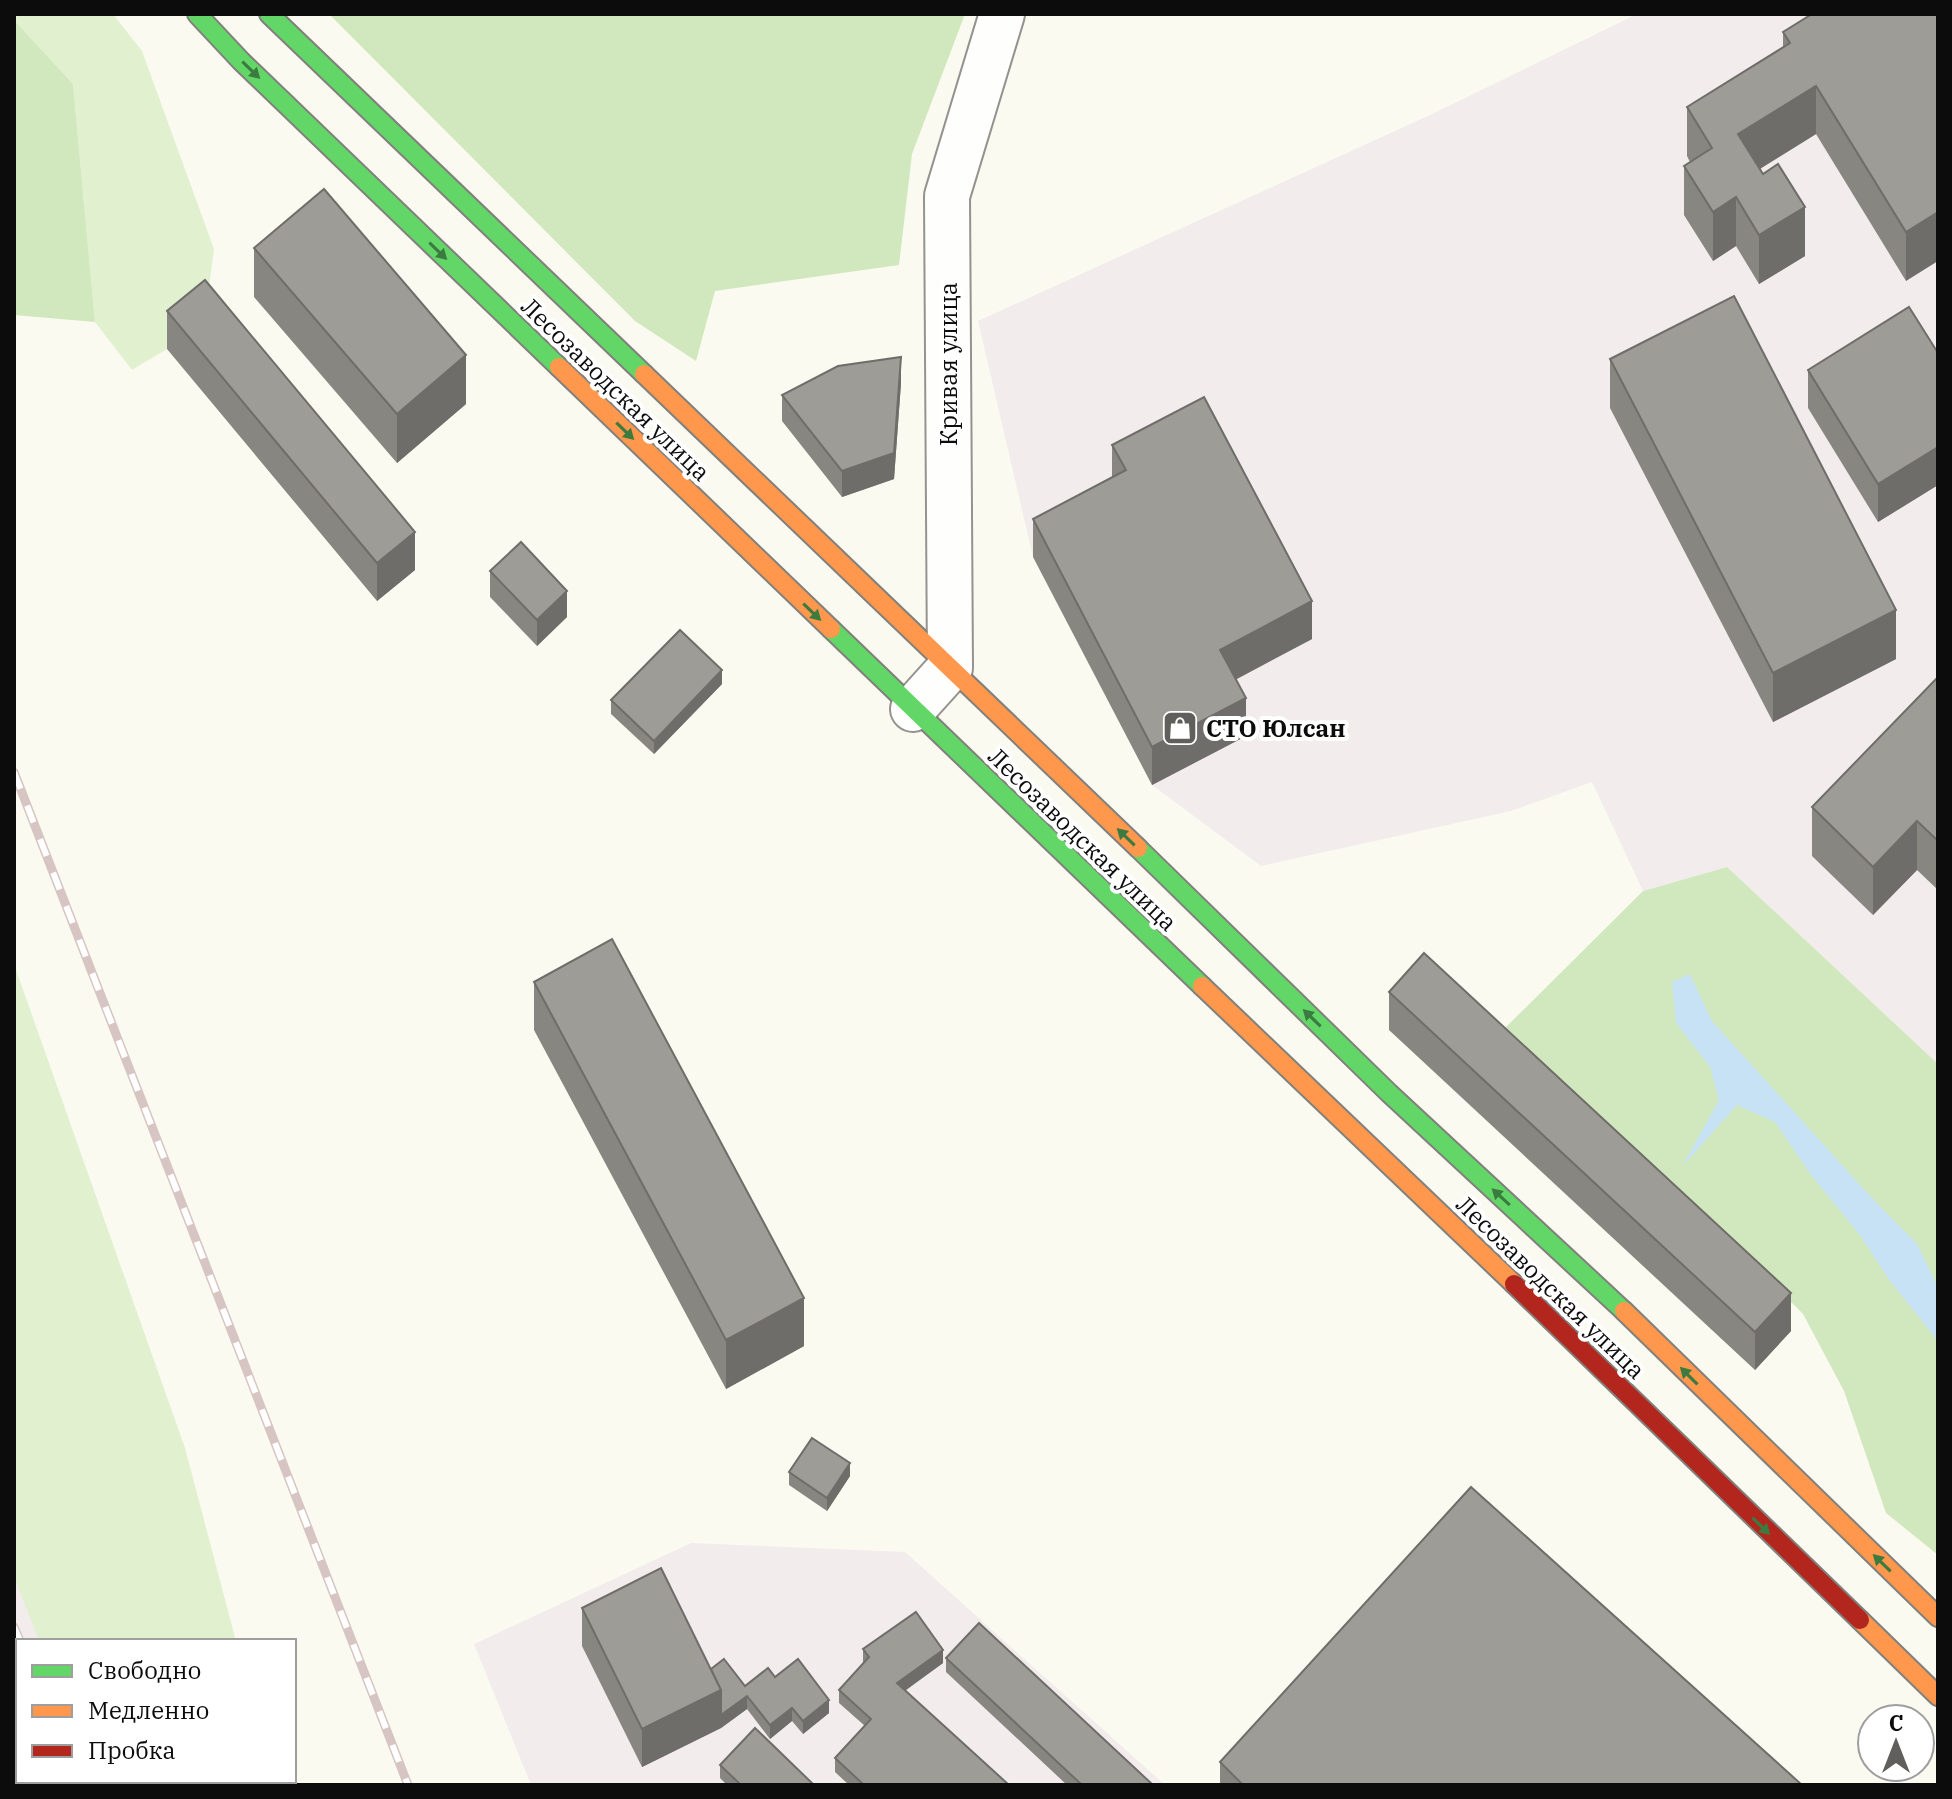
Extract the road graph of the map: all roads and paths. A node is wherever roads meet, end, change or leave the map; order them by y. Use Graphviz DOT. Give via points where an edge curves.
graph roads {
  1 [pos="197,14"];
  2 [pos="269,14"];
  3 [pos="1002,14"];
  4 [pos="950,668"];
  5 [pos="913,709"];
  6 [pos="1938,1617"];
  7 [pos="1938,1696"];
  1 -- 5 [label="main road, Лесозаводская улица, one-way"];
  2 -- 4 [label="main road, Лесозаводская улица"];
  3 -- 4 [label="street, Кривая улица" via="947,196"];
  4 -- 5 [label="street"];
  6 -- 4 [label="main road, Лесозаводская улица, one-way"];
  5 -- 7 [label="main road, Лесозаводская улица, one-way"];
}
